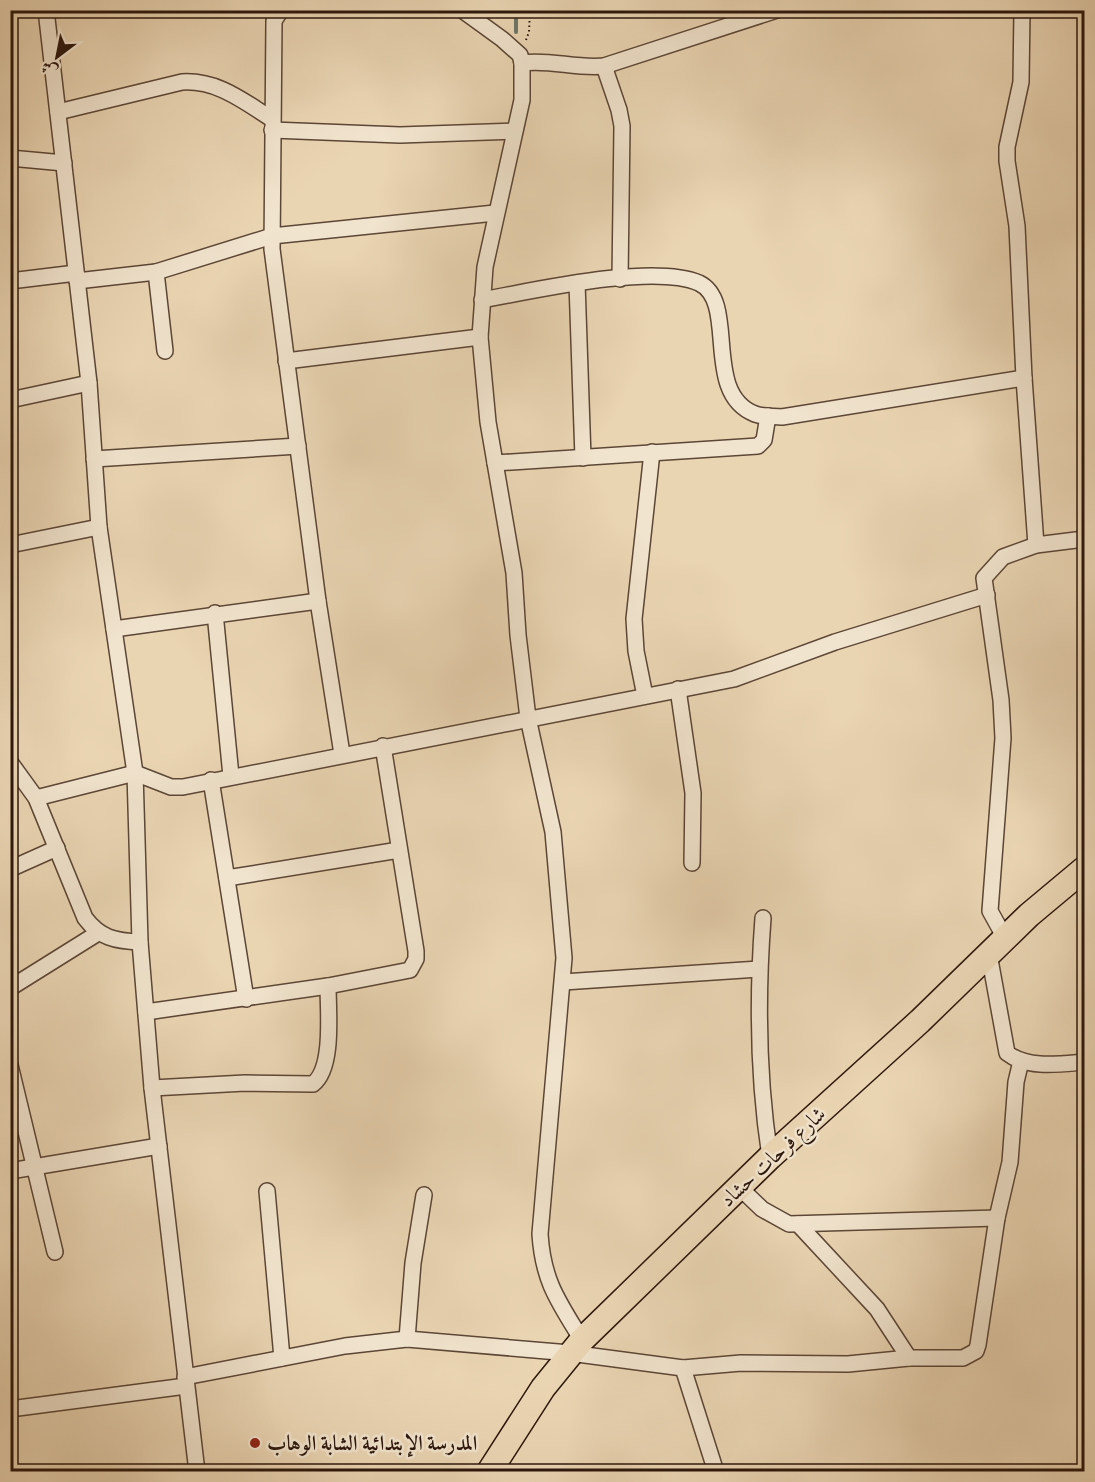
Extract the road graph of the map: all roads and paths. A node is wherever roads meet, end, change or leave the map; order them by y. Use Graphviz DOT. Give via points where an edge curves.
graph roads {
  1 [pos="46,10"];
  2 [pos="282,10"];
  3 [pos="462,10"];
  4 [pos="530,10"];
  5 [pos="777,10"];
  6 [pos="1022,10"];
  7 [pos="521,59"];
  8 [pos="604,66"];
  9 [pos="58,112"];
  10 [pos="272,124"];
  11 [pos="514,131"];
  12 [pos="10,158"];
  13 [pos="64,163"];
  14 [pos="495,213"];
  15 [pos="272,236"];
  16 [pos="156,272"];
  17 [pos="77,277"];
  18 [pos="620,279"];
  19 [pos="10,281"];
  20 [pos="577,284"];
  21 [pos="482,300"];
  22 [pos="480,337"];
  23 [pos="165,351"];
  24 [pos="286,361"];
  25 [pos="1024,378"];
  26 [pos="88,383"];
  27 [pos="10,400"];
  28 [pos="768,416"];
  29 [pos="298,447"];
  30 [pos="652,452"];
  31 [pos="583,458"];
  32 [pos="94,459"];
  33 [pos="495,463"];
  34 [pos="99,527"];
  35 [pos="1084,539"];
  36 [pos="10,545"];
  37 [pos="1036,545"];
  38 [pos="987,595"];
  39 [pos="318,601"];
  40 [pos="215,613"];
  41 [pos="114,629"];
  42 [pos="678,689"];
  43 [pos="645,696"];
  44 [pos="528,718"];
  45 [pos="383,746"];
  46 [pos="342,754"];
  47 [pos="10,762"];
  48 [pos="135,772"];
  49 [pos="231,776"];
  50 [pos="211,780"];
  51 [pos="36,798"];
  52 [pos="57,848"];
  53 [pos="399,850"];
  54 [pos="692,863"];
  55 [pos="1084,868"];
  56 [pos="10,869"];
  57 [pos="227,878"];
  58 [pos="763,918"];
  59 [pos="98,933"];
  60 [pos="140,942"];
  61 [pos="997,946"];
  62 [pos="759,969"];
  63 [pos="563,982"];
  64 [pos="328,986"];
  65 [pos="10,988"];
  66 [pos="246,999"];
  67 [pos="146,1012"];
  68 [pos="1021,1061"];
  69 [pos="1084,1062"];
  70 [pos="10,1065"];
  71 [pos="152,1088"];
  72 [pos="159,1146"];
  73 [pos="770,1157"];
  74 [pos="36,1165"];
  75 [pos="10,1171"];
  76 [pos="739,1187"];
  77 [pos="267,1191"];
  78 [pos="424,1195"];
  79 [pos="997,1218"];
  80 [pos="798,1224"];
  81 [pos="55,1252"];
  82 [pos="407,1339"];
  83 [pos="576,1347"];
  84 [pos="282,1358"];
  85 [pos="909,1358"];
  86 [pos="683,1368"];
  87 [pos="186,1382"];
  88 [pos="10,1409"];
  89 [pos="495,1469"];
  90 [pos="197,1472"];
  91 [pos="716,1472"];
  1 -- 9 [label="street"];
  2 -- 10 [label="street" via="274,21"];
  3 -- 7 [label="street"];
  4 -- 7 [label="path"];
  5 -- 8 [label="street"];
  6 -- 25 [label="street" via="1021,82 1007,161 1017,226"];
  7 -- 8 [label="street"];
  7 -- 11 [label="street" via="522,100"];
  8 -- 18 [label="street" via="622,126"];
  9 -- 10 [label="street" via="198,81 216,85"];
  9 -- 13 [label="street"];
  10 -- 11 [label="street" via="400,135"];
  10 -- 15 [label="street"];
  11 -- 14 [label="street"];
  12 -- 13 [label="street"];
  13 -- 17 [label="street"];
  14 -- 15 [label="street"];
  14 -- 21 [label="street"];
  15 -- 16 [label="street"];
  15 -- 24 [label="street"];
  16 -- 17 [label="street"];
  16 -- 23 [label="street"];
  17 -- 19 [label="street"];
  17 -- 26 [label="street"];
  18 -- 20 [label="street"];
  18 -- 28 [label="street" via="680,280 698,283 710,291 716,302 721,356 732,394 746,409"];
  20 -- 21 [label="street"];
  20 -- 31 [label="street"];
  21 -- 22 [label="street"];
  22 -- 24 [label="street"];
  22 -- 33 [label="street"];
  24 -- 29 [label="street"];
  25 -- 28 [label="street" via="782,417"];
  25 -- 37 [label="street"];
  26 -- 27 [label="street"];
  26 -- 32 [label="street"];
  28 -- 30 [label="street" via="764,440 758,446"];
  29 -- 32 [label="street"];
  29 -- 39 [label="street"];
  30 -- 31 [label="street"];
  30 -- 43 [label="street" via="634,619"];
  31 -- 33 [label="street"];
  32 -- 34 [label="street"];
  33 -- 44 [label="street" via="514,573"];
  34 -- 36 [label="street"];
  34 -- 41 [label="street"];
  35 -- 37 [label="street"];
  37 -- 38 [label="street" via="1003,557 984,578"];
  38 -- 42 [label="street" via="835,642 734,679"];
  38 -- 61 [label="street" via="1003,738 990,911"];
  39 -- 40 [label="street"];
  39 -- 46 [label="street"];
  40 -- 41 [label="street"];
  40 -- 49 [label="street"];
  41 -- 48 [label="street"];
  42 -- 43 [label="street"];
  42 -- 54 [label="street" via="693,793"];
  43 -- 44 [label="street"];
  44 -- 45 [label="street"];
  44 -- 63 [label="street" via="552,832"];
  45 -- 46 [label="street"];
  45 -- 53 [label="street"];
  46 -- 49 [label="street"];
  47 -- 51 [label="street"];
  48 -- 50 [label="street" via="171,787"];
  48 -- 51 [label="street"];
  48 -- 60 [label="street"];
  49 -- 50 [label="street"];
  50 -- 57 [label="street"];
  51 -- 52 [label="street"];
  52 -- 56 [label="street"];
  52 -- 59 [label="street" via="85,918"];
  53 -- 57 [label="street"];
  53 -- 64 [label="street" via="416,951 414,965 410,970"];
  55 -- 61 [label="main road, شارع فرحات حشاد"];
  57 -- 66 [label="street"];
  58 -- 62 [label="street"];
  59 -- 60 [label="street" via="114,940"];
  59 -- 65 [label="street"];
  60 -- 67 [label="street"];
  61 -- 68 [label="street" via="1005,1046 1007,1053"];
  61 -- 73 [label="main road, شارع فرحات حشاد"];
  62 -- 63 [label="street"];
  62 -- 73 [label="street" via="764,1117"];
  63 -- 83 [label="street" via="541,1244 548,1283"];
  64 -- 66 [label="street"];
  64 -- 71 [label="street" via="327,1058 324,1072 313,1084"];
  66 -- 67 [label="street"];
  67 -- 71 [label="street"];
  68 -- 69 [label="street"];
  68 -- 79 [label="street" via="1010,1162"];
  70 -- 74 [label="street"];
  71 -- 72 [label="street"];
  72 -- 74 [label="street"];
  72 -- 87 [label="street"];
  73 -- 76 [label="main road, شارع فرحات حشاد"];
  74 -- 75 [label="street"];
  74 -- 81 [label="street"];
  76 -- 80 [label="street" via="775,1218"];
  76 -- 83 [label="main road, شارع فرحات حشاد"];
  77 -- 84 [label="street"];
  78 -- 82 [label="street"];
  79 -- 80 [label="street"];
  79 -- 85 [label="street" via="976,1351 963,1358"];
  80 -- 85 [label="street" via="877,1309"];
  82 -- 83 [label="street"];
  82 -- 84 [label="street"];
  83 -- 86 [label="street"];
  83 -- 89 [label="main road, شارع فرحات حشاد" via="543,1388"];
  84 -- 87 [label="street"];
  85 -- 86 [label="street" via="848,1364"];
  86 -- 91 [label="street"];
  87 -- 88 [label="street"];
  87 -- 90 [label="street"];
}
